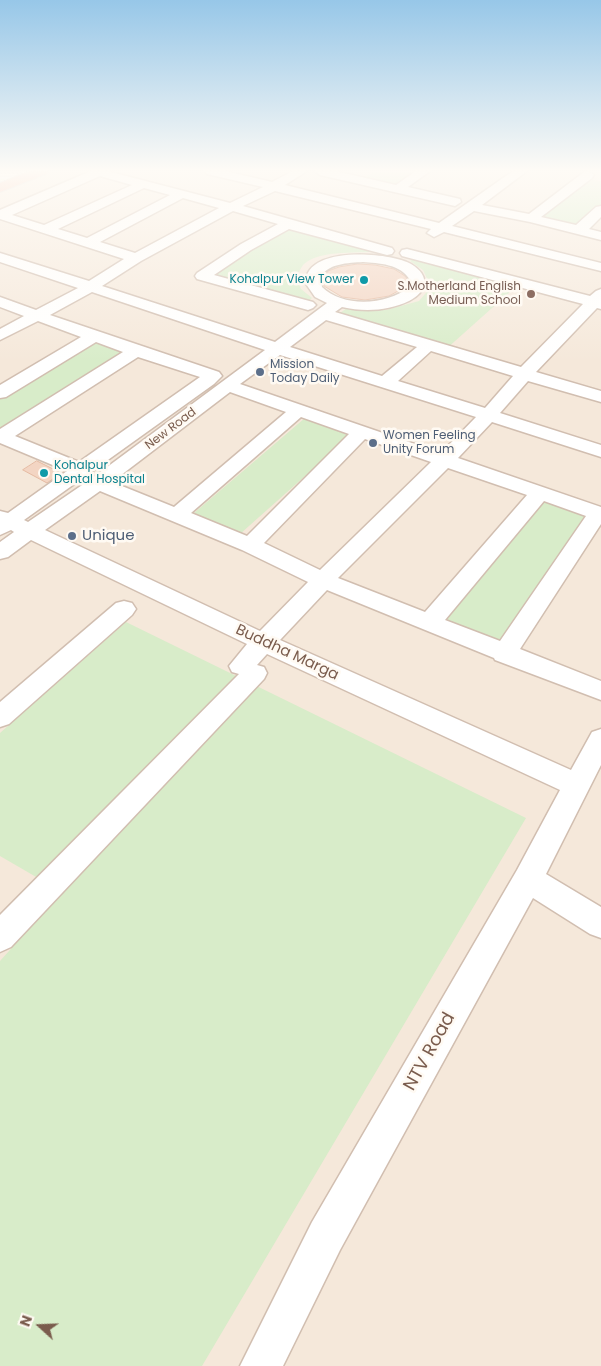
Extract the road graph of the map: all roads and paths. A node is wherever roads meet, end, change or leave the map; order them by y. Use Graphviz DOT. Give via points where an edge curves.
graph roads {
  1 [pos="60,235"];
  2 [pos="104,235"];
  3 [pos="179,235"];
  4 [pos="268,235"];
  5 [pos="324,235"];
  6 [pos="428,235"];
  7 [pos="473,235"];
  8 [pos="88,243"];
  9 [pos="392,254"];
  10 [pos="0,256"];
  11 [pos="136,258"];
  12 [pos="601,267"];
  13 [pos="90,287"];
  14 [pos="598,300"];
  15 [pos="0,302"];
  16 [pos="323,304"];
  17 [pos="37,314"];
  18 [pos="0,334"];
  19 [pos="94,336"];
  20 [pos="260,343"];
  21 [pos="429,345"];
  22 [pos="279,348"];
  23 [pos="136,351"];
  24 [pos="524,374"];
  25 [pos="221,381"];
  26 [pos="385,383"];
  27 [pos="0,393"];
  28 [pos="601,397"];
  29 [pos="299,410"];
  30 [pos="488,416"];
  31 [pos="362,432"];
  32 [pos="1,436"];
  33 [pos="601,451"];
  34 [pos="446,459"];
  35 [pos="89,477"];
  36 [pos="539,494"];
  37 [pos="599,514"];
  38 [pos="177,515"];
  39 [pos="9,525"];
  40 [pos="250,545"];
  41 [pos="0,552"];
  42 [pos="323,580"];
  43 [pos="124,609"];
  44 [pos="430,622"];
  45 [pos="263,642"];
  46 [pos="504,654"];
  47 [pos="601,691"];
  48 [pos="0,717"];
  49 [pos="601,739"];
  50 [pos="576,785"];
  51 [pos="528,879"];
  52 [pos="601,924"];
  53 [pos="0,937"];
  54 [pos="261,1366"];
  1 -- 8 [label="street"];
  2 -- 8 [label="street"];
  3 -- 11 [label="street"];
  4 -- 16 [label="street" via="202,276"];
  5 -- 9 [label="street"];
  6 -- 9 [label="street"];
  7 -- 12 [label="street"];
  8 -- 11 [label="street"];
  9 -- 14 [label="street"];
  9 -- 16 [label="street" via="336,261 318,270 312,282"];
  9 -- 16 [label="street" via="417,279 417,288 408,296 371,305"];
  10 -- 13 [label="street"];
  11 -- 13 [label="street"];
  13 -- 17 [label="street"];
  13 -- 20 [label="street"];
  14 -- 24 [label="street"];
  15 -- 17 [label="street"];
  16 -- 20 [label="street, New Road"];
  16 -- 21 [label="street"];
  16 -- 22 [label="street, New Road"];
  17 -- 18 [label="street"];
  17 -- 19 [label="street"];
  19 -- 23 [label="street"];
  19 -- 27 [label="street"];
  20 -- 22 [label="street"];
  20 -- 25 [label="street, New Road"];
  21 -- 24 [label="street"];
  21 -- 26 [label="street"];
  22 -- 25 [label="street, New Road"];
  22 -- 26 [label="street"];
  23 -- 25 [label="street"];
  23 -- 32 [label="street"];
  24 -- 28 [label="street"];
  24 -- 30 [label="street"];
  25 -- 29 [label="street"];
  25 -- 35 [label="street, New Road"];
  26 -- 30 [label="street"];
  29 -- 31 [label="street"];
  29 -- 38 [label="street"];
  30 -- 33 [label="street"];
  30 -- 34 [label="street"];
  31 -- 34 [label="street"];
  31 -- 40 [label="street"];
  32 -- 35 [label="street"];
  34 -- 36 [label="street"];
  34 -- 42 [label="street"];
  35 -- 38 [label="street"];
  35 -- 39 [label="street, New Road"];
  36 -- 37 [label="street"];
  36 -- 44 [label="street"];
  37 -- 46 [label="street"];
  38 -- 40 [label="street"];
  39 -- 41 [label="street, New Road"];
  39 -- 45 [label="street, Buddha Marga"];
  40 -- 42 [label="street"];
  42 -- 44 [label="street"];
  42 -- 45 [label="street"];
  43 -- 48 [label="street"];
  44 -- 46 [label="street"];
  45 -- 50 [label="street, Buddha Marga"];
  45 -- 53 [label="street" via="248,670"];
  46 -- 47 [label="street"];
  49 -- 50 [label="street, NTV Road"];
  50 -- 51 [label="street, NTV Road"];
  51 -- 52 [label="street"];
  51 -- 54 [label="street, NTV Road" via="326,1236"];
}
